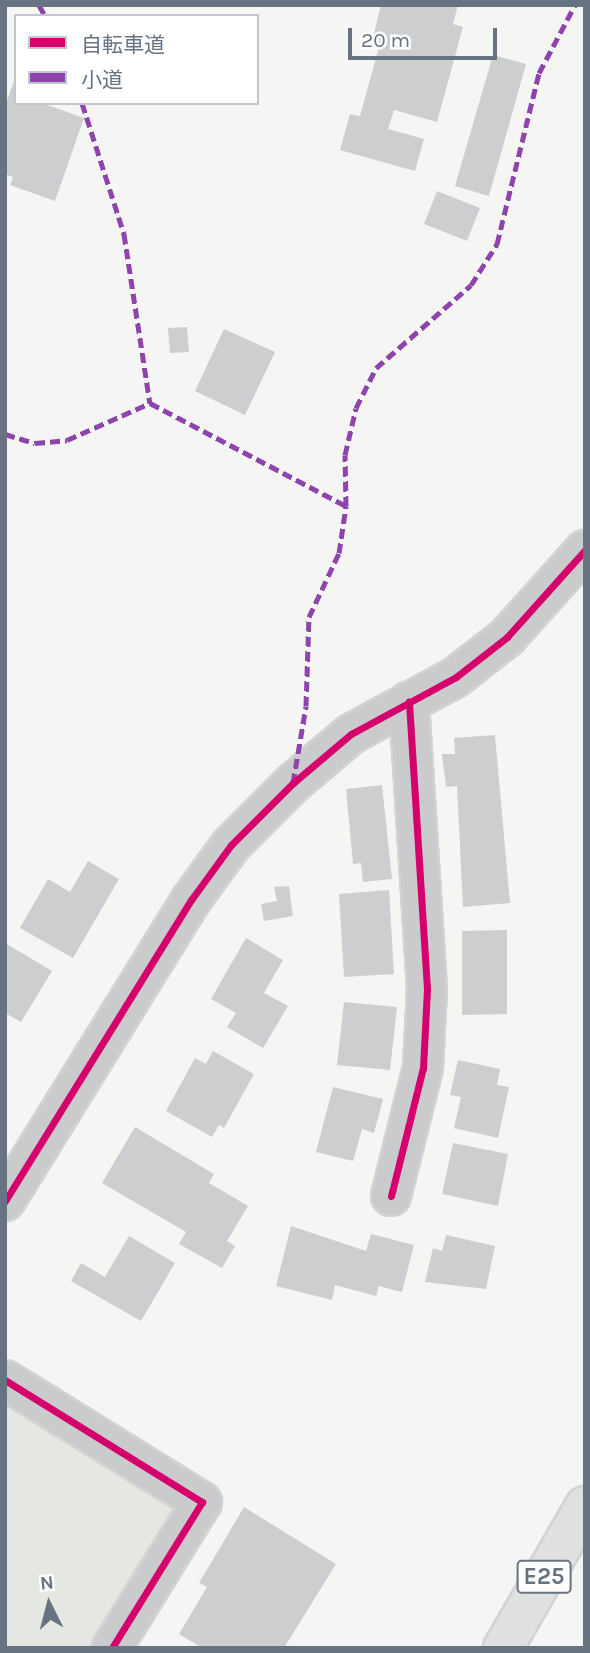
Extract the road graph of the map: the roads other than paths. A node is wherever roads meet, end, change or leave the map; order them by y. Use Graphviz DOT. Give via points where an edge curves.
graph roads {
  1 [pos="585,550"];
  2 [pos="409,702"];
  3 [pos="391,1196"];
  4 [pos="5,1201"];
  5 [pos="5,1380"];
  6 [pos="585,1506"];
  7 [pos="112,1648"];
  8 [pos="503,1648"];
  1 -- 2 [label="street" via="507,637 456,677"];
  2 -- 3 [label="street" via="427,989 423,1068"];
  2 -- 4 [label="street" via="351,734 231,845 191,900"];
  5 -- 7 [label="street" via="202,1502"];
  6 -- 8 [label="highway, E25"];
}
